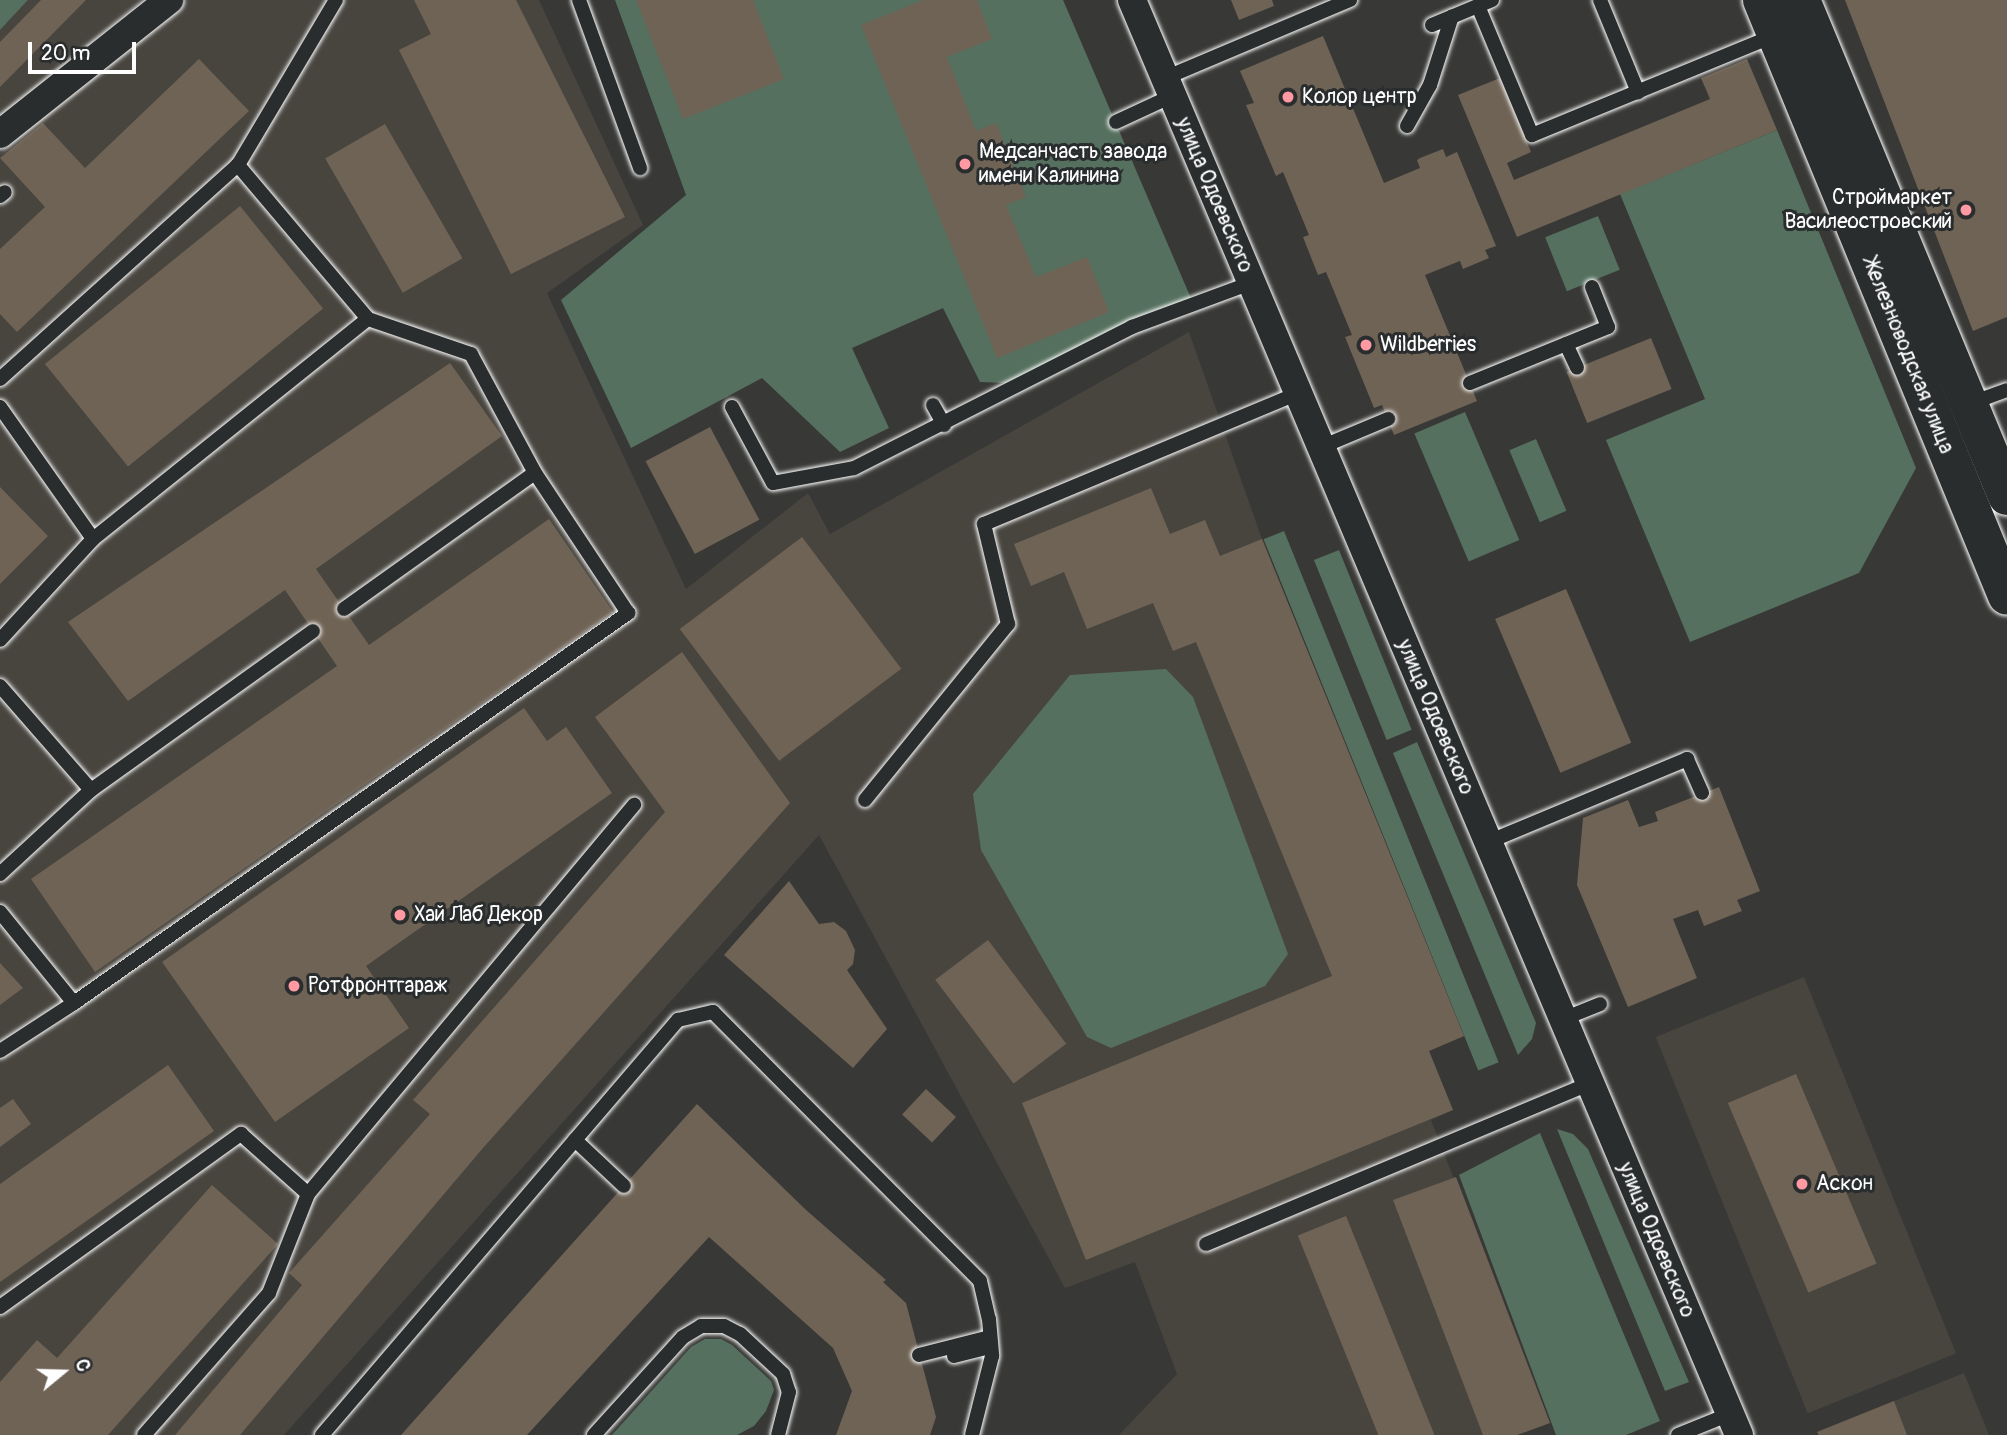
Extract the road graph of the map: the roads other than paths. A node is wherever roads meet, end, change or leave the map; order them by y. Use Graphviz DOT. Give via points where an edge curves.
graph roads {
  1 [pos="169,0"];
  2 [pos="336,0"];
  3 [pos="579,0"];
  4 [pos="1132,0"];
  5 [pos="1350,0"];
  6 [pos="1600,0"];
  7 [pos="1762,0"];
  8 [pos="1801,0"];
  9 [pos="1483,2"];
  10 [pos="1452,16"];
  11 [pos="1432,25"];
  12 [pos="1776,35"];
  13 [pos="1169,87"];
  14 [pos="1638,92"];
  15 [pos="1116,122"];
  16 [pos="1407,126"];
  17 [pos="0,134"];
  18 [pos="239,165"];
  19 [pos="640,168"];
  20 [pos="1251,283"];
  21 [pos="1592,287"];
  22 [pos="368,319"];
  23 [pos="1566,344"];
  24 [pos="1577,368"];
  25 [pos="0,379"];
  26 [pos="1470,383"];
  27 [pos="2007,390"];
  28 [pos="1298,393"];
  29 [pos="933,405"];
  30 [pos="0,407"];
  31 [pos="732,407"];
  32 [pos="1388,419"];
  33 [pos="1956,424"];
  34 [pos="944,425"];
  35 [pos="1321,447"];
  36 [pos="535,473"];
  37 [pos="2007,496"];
  38 [pos="93,538"];
  39 [pos="2007,596"];
  40 [pos="344,610"];
  41 [pos="313,631"];
  42 [pos="0,640"];
  43 [pos="0,685"];
  44 [pos="91,790"];
  45 [pos="1702,793"];
  46 [pos="865,800"];
  47 [pos="634,805"];
  48 [pos="1488,842"];
  49 [pos="0,874"];
  50 [pos="0,912"];
  51 [pos="74,1003"];
  52 [pos="1600,1004"];
  53 [pos="1563,1019"];
  54 [pos="0,1051"];
  55 [pos="1590,1083"];
  56 [pos="575,1140"];
  57 [pos="624,1185"];
  58 [pos="308,1194"];
  59 [pos="1206,1244"];
  60 [pos="0,1307"];
  61 [pos="991,1342"];
  62 [pos="921,1360"];
  63 [pos="1735,1424"];
  64 [pos="144,1435"];
  65 [pos="322,1435"];
  66 [pos="594,1435"];
  67 [pos="778,1435"];
  68 [pos="972,1435"];
  69 [pos="1678,1435"];
  1 -- 17 [label="street"];
  2 -- 18 [label="lane"];
  3 -- 19 [label="lane"];
  4 -- 13 [label="street, улица Одоевского"];
  5 -- 13 [label="lane"];
  6 -- 14 [label="lane"];
  7 -- 12 [label="street, Железноводская улица"];
  8 -- 33 [label="street, Железноводская улица"];
  9 -- 10 [label="lane"];
  9 -- 14 [label="lane" via="1532,135"];
  10 -- 11 [label="lane"];
  10 -- 16 [label="lane" via="1430,85"];
  12 -- 14 [label="lane"];
  12 -- 33 [label="street, Железноводская улица"];
  13 -- 15 [label="lane"];
  13 -- 20 [label="street, улица Одоевского"];
  18 -- 22 [label="lane"];
  18 -- 25 [label="lane"];
  20 -- 28 [label="street, улица Одоевского"];
  20 -- 34 [label="lane" via="1132,327"];
  21 -- 23 [label="lane" via="1608,327"];
  22 -- 36 [label="lane" via="471,354"];
  22 -- 38 [label="lane"];
  23 -- 24 [label="lane"];
  23 -- 26 [label="lane"];
  27 -- 33 [label="lane"];
  28 -- 35 [label="street, улица Одоевского"];
  28 -- 46 [label="lane" via="984,524 1008,624"];
  29 -- 34 [label="lane"];
  30 -- 38 [label="lane"];
  31 -- 34 [label="lane" via="773,482 854,468"];
  32 -- 35 [label="lane"];
  33 -- 37 [label="street, Железноводская улица"];
  33 -- 39 [label="street, Железноводская улица"];
  35 -- 48 [label="street, улица Одоевского"];
  36 -- 40 [label="lane"];
  36 -- 51 [label="lane" via="628,613"];
  38 -- 42 [label="lane"];
  41 -- 44 [label="lane"];
  43 -- 44 [label="lane"];
  44 -- 49 [label="lane"];
  45 -- 48 [label="lane" via="1686,759"];
  47 -- 58 [label="lane"];
  48 -- 53 [label="street, улица Одоевского"];
  50 -- 51 [label="lane"];
  51 -- 54 [label="lane"];
  52 -- 53 [label="lane"];
  53 -- 55 [label="street, улица Одоевского"];
  55 -- 59 [label="lane"];
  55 -- 63 [label="street, улица Одоевского"];
  56 -- 57 [label="lane"];
  56 -- 61 [label="lane" via="678,1020 713,1012 980,1281"];
  56 -- 65 [label="lane"];
  58 -- 60 [label="lane" via="241,1134"];
  58 -- 64 [label="lane" via="269,1293"];
  61 -- 62 [label="lane"];
  61 -- 68 [label="lane" via="992,1356"];
  63 -- 69 [label="lane"];
  66 -- 67 [label="lane" via="683,1337 701,1326 724,1326 740,1334 783,1374 789,1392"];
}
